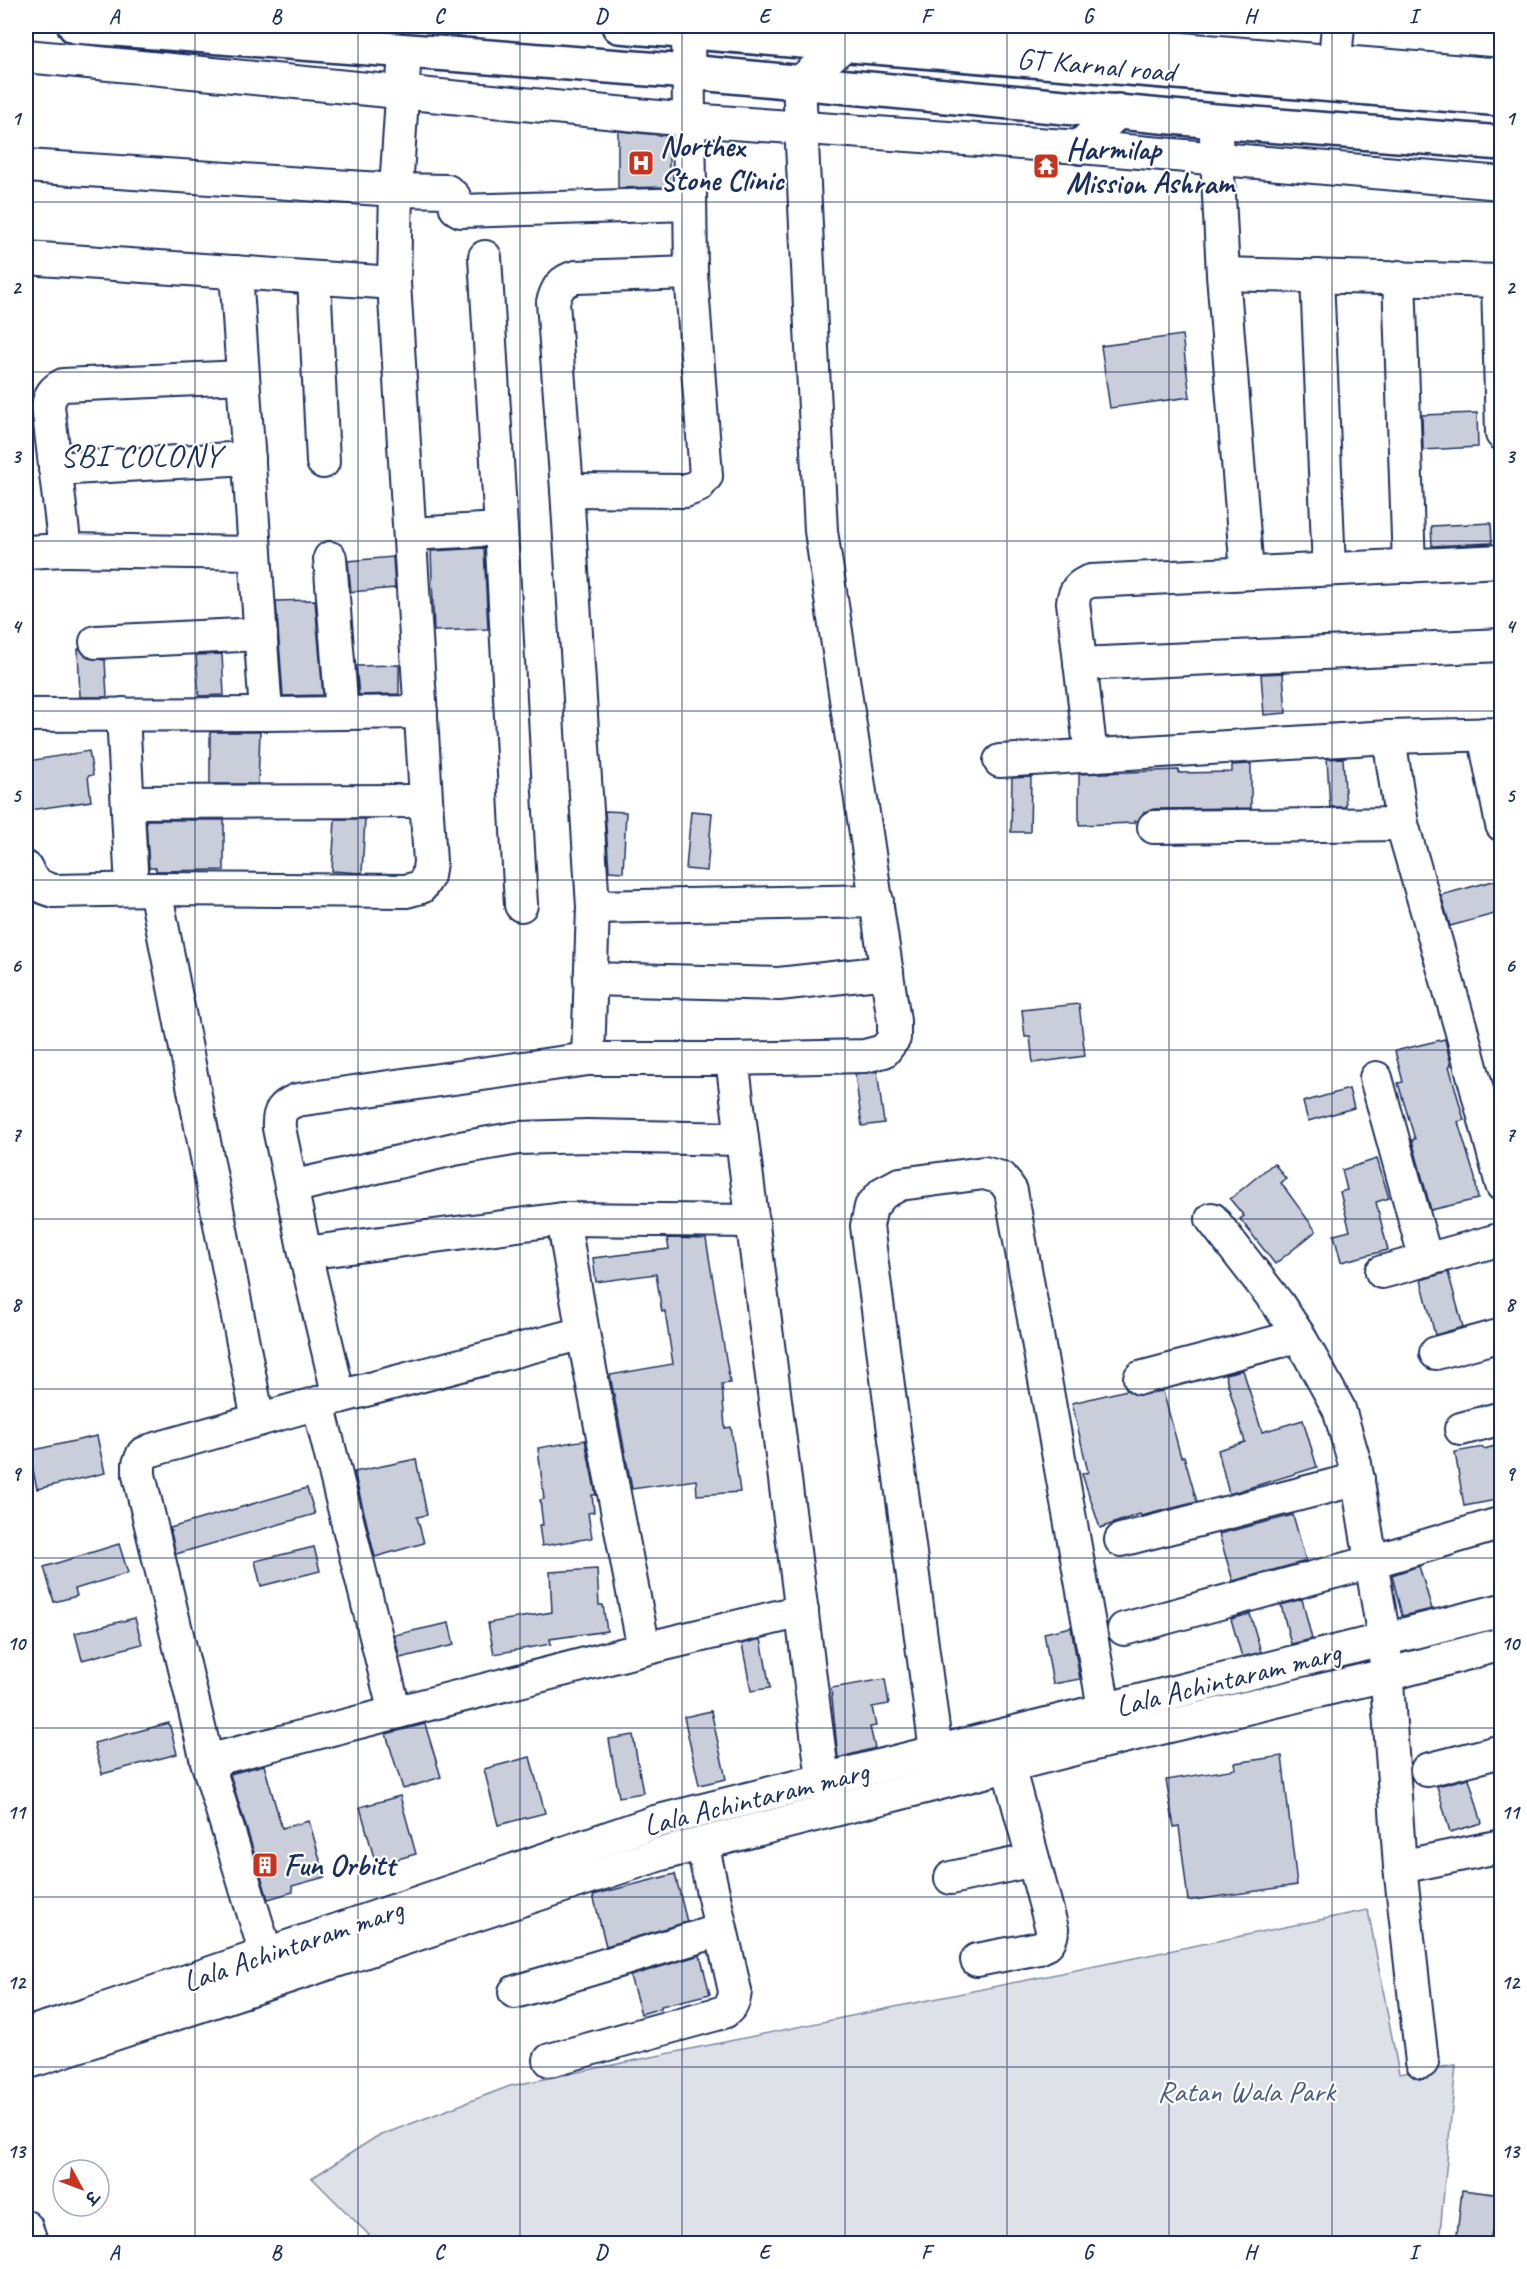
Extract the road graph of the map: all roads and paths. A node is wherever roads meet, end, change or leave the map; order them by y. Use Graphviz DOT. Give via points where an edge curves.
graph roads {
  1 [pos="75,26"];
  2 [pos="633,26"];
  3 [pos="899,26"];
  4 [pos="1338,26"];
  5 [pos="688,31"];
  6 [pos="274,33"];
  7 [pos="845,35"];
  8 [pos="1087,44"];
  9 [pos="405,51"];
  10 [pos="26,56"];
  11 [pos="688,72"];
  12 [pos="1334,74"];
  13 [pos="1502,75"];
  14 [pos="799,83"];
  15 [pos="402,93"];
  16 [pos="1502,99"];
  17 [pos="1118,111"];
  18 [pos="689,120"];
  19 [pos="1215,121"];
  20 [pos="801,127"];
  21 [pos="1502,142"];
  22 [pos="1080,147"];
  23 [pos="1217,158"];
  24 [pos="26,166"];
  25 [pos="1502,183"];
  26 [pos="396,190"];
  27 [pos="690,204"];
  28 [pos="26,258"];
  29 [pos="485,258"];
  30 [pos="236,272"];
  31 [pos="691,273"];
  32 [pos="1223,274"];
  33 [pos="1317,276"];
  34 [pos="1399,277"];
  35 [pos="314,278"];
  36 [pos="1500,281"];
  37 [pos="394,283"];
  38 [pos="243,377"];
  39 [pos="1502,434"];
  40 [pos="249,458"];
  41 [pos="323,462"];
  42 [pos="56,470"];
  43 [pos="567,490"];
  44 [pos="501,529"];
  45 [pos="410,534"];
  46 [pos="65,550"];
  47 [pos="26,552"];
  48 [pos="255,553"];
  49 [pos="330,558"];
  50 [pos="1502,561"];
  51 [pos="1410,566"];
  52 [pos="1329,569"];
  53 [pos="1247,573"];
  54 [pos="261,634"];
  55 [pos="96,642"];
  56 [pos="1502,645"];
  57 [pos="1080,664"];
  58 [pos="421,712"];
  59 [pos="342,713"];
  60 [pos="123,714"];
  61 [pos="266,714"];
  62 [pos="26,715"];
  63 [pos="1493,734"];
  64 [pos="1389,737"];
  65 [pos="1091,756"];
  66 [pos="1000,761"];
  67 [pos="426,801"];
  68 [pos="128,802"];
  69 [pos="1402,824"];
  70 [pos="1502,825"];
  71 [pos="1154,827"];
  72 [pos="26,868"];
  73 [pos="144,889"];
  74 [pos="877,901"];
  75 [pos="521,905"];
  76 [pos="593,907"];
  77 [pos="887,972"];
  78 [pos="590,979"];
  79 [pos="588,1059"];
  80 [pos="732,1059"];
  81 [pos="1376,1078"];
  82 [pos="742,1139"];
  83 [pos="1502,1185"];
  84 [pos="291,1186"];
  85 [pos="563,1219"];
  86 [pos="1212,1219"];
  87 [pos="753,1221"];
  88 [pos="1502,1239"];
  89 [pos="305,1253"];
  90 [pos="1426,1260"];
  91 [pos="1382,1272"];
  92 [pos="583,1333"];
  93 [pos="1502,1335"];
  94 [pos="1299,1336"];
  95 [pos="1436,1353"];
  96 [pos="1140,1378"];
  97 [pos="328,1400"];
  98 [pos="1502,1418"];
  99 [pos="258,1420"];
  100 [pos="1461,1429"];
  101 [pos="1358,1479"];
  102 [pos="1502,1523"];
  103 [pos="1121,1540"];
  104 [pos="1371,1562"];
  105 [pos="1502,1610"];
  106 [pos="802,1611"];
  107 [pos="1124,1629"];
  108 [pos="1383,1640"];
  109 [pos="1502,1644"];
  110 [pos="644,1649"];
  111 [pos="1386,1675"];
  112 [pos="395,1713"];
  113 [pos="1107,1725"];
  114 [pos="1502,1751"];
  115 [pos="936,1752"];
  116 [pos="207,1761"];
  117 [pos="1008,1766"];
  118 [pos="1427,1770"];
  119 [pos="824,1781"];
  120 [pos="940,1783"];
  121 [pos="828,1811"];
  122 [pos="702,1844"];
  123 [pos="1502,1846"];
  124 [pos="1033,1860"];
  125 [pos="1400,1867"];
  126 [pos="951,1878"];
  127 [pos="721,1930"];
  128 [pos="266,1954"];
  129 [pos="977,1960"];
  130 [pos="515,1992"];
  131 [pos="26,2034"];
  132 [pos="550,2060"];
  133 [pos="1422,2062"];
  134 [pos="26,2063"];
  135 [pos="26,2228"];
  136 [pos="32,2244"];
  1 -- 6 [label="main road"];
  2 -- 5 [label="main road, GT Karnal road"];
  3 -- 8 [label="street"];
  4 -- 12 [label="street"];
  5 -- 7 [label="main road, GT Karnal road"];
  5 -- 11 [label="street"];
  6 -- 9 [label="main road"];
  7 -- 8 [label="main road, GT Karnal road"];
  7 -- 14 [label="street"];
  8 -- 12 [label="main road, GT Karnal road"];
  9 -- 11 [label="main road"];
  9 -- 15 [label="street"];
  10 -- 15 [label="street"];
  11 -- 14 [label="main road"];
  11 -- 18 [label="street"];
  12 -- 13 [label="street"];
  12 -- 16 [label="main road, GT Karnal road"];
  14 -- 17 [label="main road"];
  14 -- 20 [label="street"];
  15 -- 18 [label="street"];
  15 -- 26 [label="street"];
  17 -- 19 [label="main road"];
  17 -- 22 [label="main road"];
  18 -- 20 [label="street"];
  18 -- 27 [label="street"];
  19 -- 21 [label="main road"];
  19 -- 23 [label="street"];
  20 -- 22 [label="street"];
  20 -- 74 [label="street" via="821,531"];
  22 -- 23 [label="street"];
  23 -- 25 [label="street"];
  23 -- 32 [label="street"];
  24 -- 26 [label="street"];
  26 -- 27 [label="street" via="447,191 461,211"];
  26 -- 37 [label="street"];
  27 -- 31 [label="street"];
  28 -- 30 [label="street"];
  29 -- 44 [label="street"];
  30 -- 35 [label="street"];
  30 -- 38 [label="street"];
  31 -- 43 [label="street" via="576,278 564,280 556,290 553,302"];
  31 -- 43 [label="street" via="706,477 698,486 685,490"];
  32 -- 33 [label="street"];
  32 -- 53 [label="street"];
  33 -- 34 [label="street"];
  33 -- 52 [label="street"];
  34 -- 36 [label="street"];
  34 -- 51 [label="street"];
  35 -- 37 [label="street"];
  35 -- 41 [label="street"];
  36 -- 39 [label="street"];
  37 -- 45 [label="street"];
  38 -- 40 [label="street"];
  38 -- 42 [label="street" via="63,386 55,390 48,406"];
  40 -- 42 [label="street"];
  40 -- 48 [label="street"];
  42 -- 46 [label="street"];
  43 -- 76 [label="street"];
  44 -- 45 [label="street"];
  44 -- 75 [label="street"];
  45 -- 58 [label="street"];
  46 -- 47 [label="street"];
  46 -- 48 [label="street"];
  48 -- 54 [label="street"];
  49 -- 59 [label="street"];
  50 -- 51 [label="street"];
  51 -- 52 [label="street"];
  52 -- 53 [label="street"];
  53 -- 57 [label="street" via="1091,581 1081,585 1073,602"];
  54 -- 55 [label="street"];
  54 -- 61 [label="street"];
  56 -- 57 [label="street"];
  57 -- 65 [label="street"];
  58 -- 59 [label="street"];
  58 -- 67 [label="street"];
  59 -- 61 [label="street"];
  60 -- 61 [label="street"];
  60 -- 62 [label="street"];
  60 -- 68 [label="street"];
  63 -- 64 [label="street"];
  63 -- 70 [label="street"];
  64 -- 65 [label="street"];
  64 -- 69 [label="street"];
  65 -- 66 [label="street"];
  67 -- 68 [label="street"];
  67 -- 73 [label="street" via="430,862 421,887 406,891"];
  68 -- 73 [label="street"];
  69 -- 71 [label="street"];
  69 -- 83 [label="street"];
  72 -- 73 [label="street" via="41,888 54,891"];
  73 -- 99 [label="street"];
  74 -- 76 [label="street"];
  74 -- 77 [label="street"];
  76 -- 78 [label="street"];
  77 -- 78 [label="street" via="779,984"];
  77 -- 80 [label="street" via="894,1038 884,1051 865,1056"];
  78 -- 79 [label="street"];
  79 -- 80 [label="street"];
  79 -- 84 [label="street" via="297,1100 285,1105 278,1115"];
  80 -- 82 [label="street"];
  81 -- 90 [label="street"];
  82 -- 84 [label="street" via="518,1138"];
  82 -- 87 [label="street"];
  84 -- 89 [label="street"];
  85 -- 87 [label="street"];
  85 -- 89 [label="street"];
  85 -- 92 [label="street"];
  86 -- 94 [label="street"];
  87 -- 106 [label="street"];
  88 -- 90 [label="street"];
  89 -- 97 [label="street"];
  90 -- 91 [label="street"];
  92 -- 97 [label="street"];
  92 -- 110 [label="street"];
  93 -- 95 [label="street"];
  94 -- 96 [label="street"];
  94 -- 101 [label="street" via="1339,1409"];
  97 -- 99 [label="street"];
  97 -- 112 [label="street"];
  98 -- 100 [label="street"];
  99 -- 116 [label="street" via="152,1450 143,1454 139,1464"];
  101 -- 103 [label="street"];
  101 -- 104 [label="street"];
  102 -- 104 [label="street"];
  104 -- 107 [label="street"];
  104 -- 108 [label="street"];
  105 -- 108 [label="street, Lala Achintaram marg"];
  106 -- 110 [label="street"];
  106 -- 119 [label="street"];
  108 -- 111 [label="street"];
  108 -- 113 [label="street, Lala Achintaram marg"];
  109 -- 111 [label="street, Lala Achintaram marg"];
  110 -- 112 [label="street"];
  111 -- 113 [label="street, Lala Achintaram marg"];
  111 -- 125 [label="street"];
  112 -- 116 [label="street"];
  113 -- 115 [label="street, Lala Achintaram marg"];
  113 -- 115 [label="street" via="1011,1191 1002,1178 984,1173 900,1184 883,1193 871,1207 867,1226"];
  113 -- 117 [label="street, Lala Achintaram marg"];
  114 -- 118 [label="street"];
  115 -- 119 [label="street, Lala Achintaram marg"];
  115 -- 120 [label="street"];
  116 -- 128 [label="street"];
  117 -- 120 [label="street, Lala Achintaram marg"];
  117 -- 124 [label="street"];
  119 -- 121 [label="street"];
  119 -- 128 [label="street, Lala Achintaram marg" via="655,1822"];
  120 -- 121 [label="street, Lala Achintaram marg"];
  121 -- 122 [label="street, Lala Achintaram marg"];
  122 -- 127 [label="street"];
  122 -- 134 [label="street, Lala Achintaram marg" via="661,1854"];
  123 -- 125 [label="street"];
  124 -- 126 [label="street"];
  124 -- 129 [label="street" via="1052,1937 1039,1948"];
  125 -- 133 [label="street"];
  127 -- 130 [label="street"];
  127 -- 132 [label="street" via="735,1991 734,2002 724,2012"];
  128 -- 131 [label="street, Lala Achintaram marg"];
  135 -- 136 [label="street"];
}
